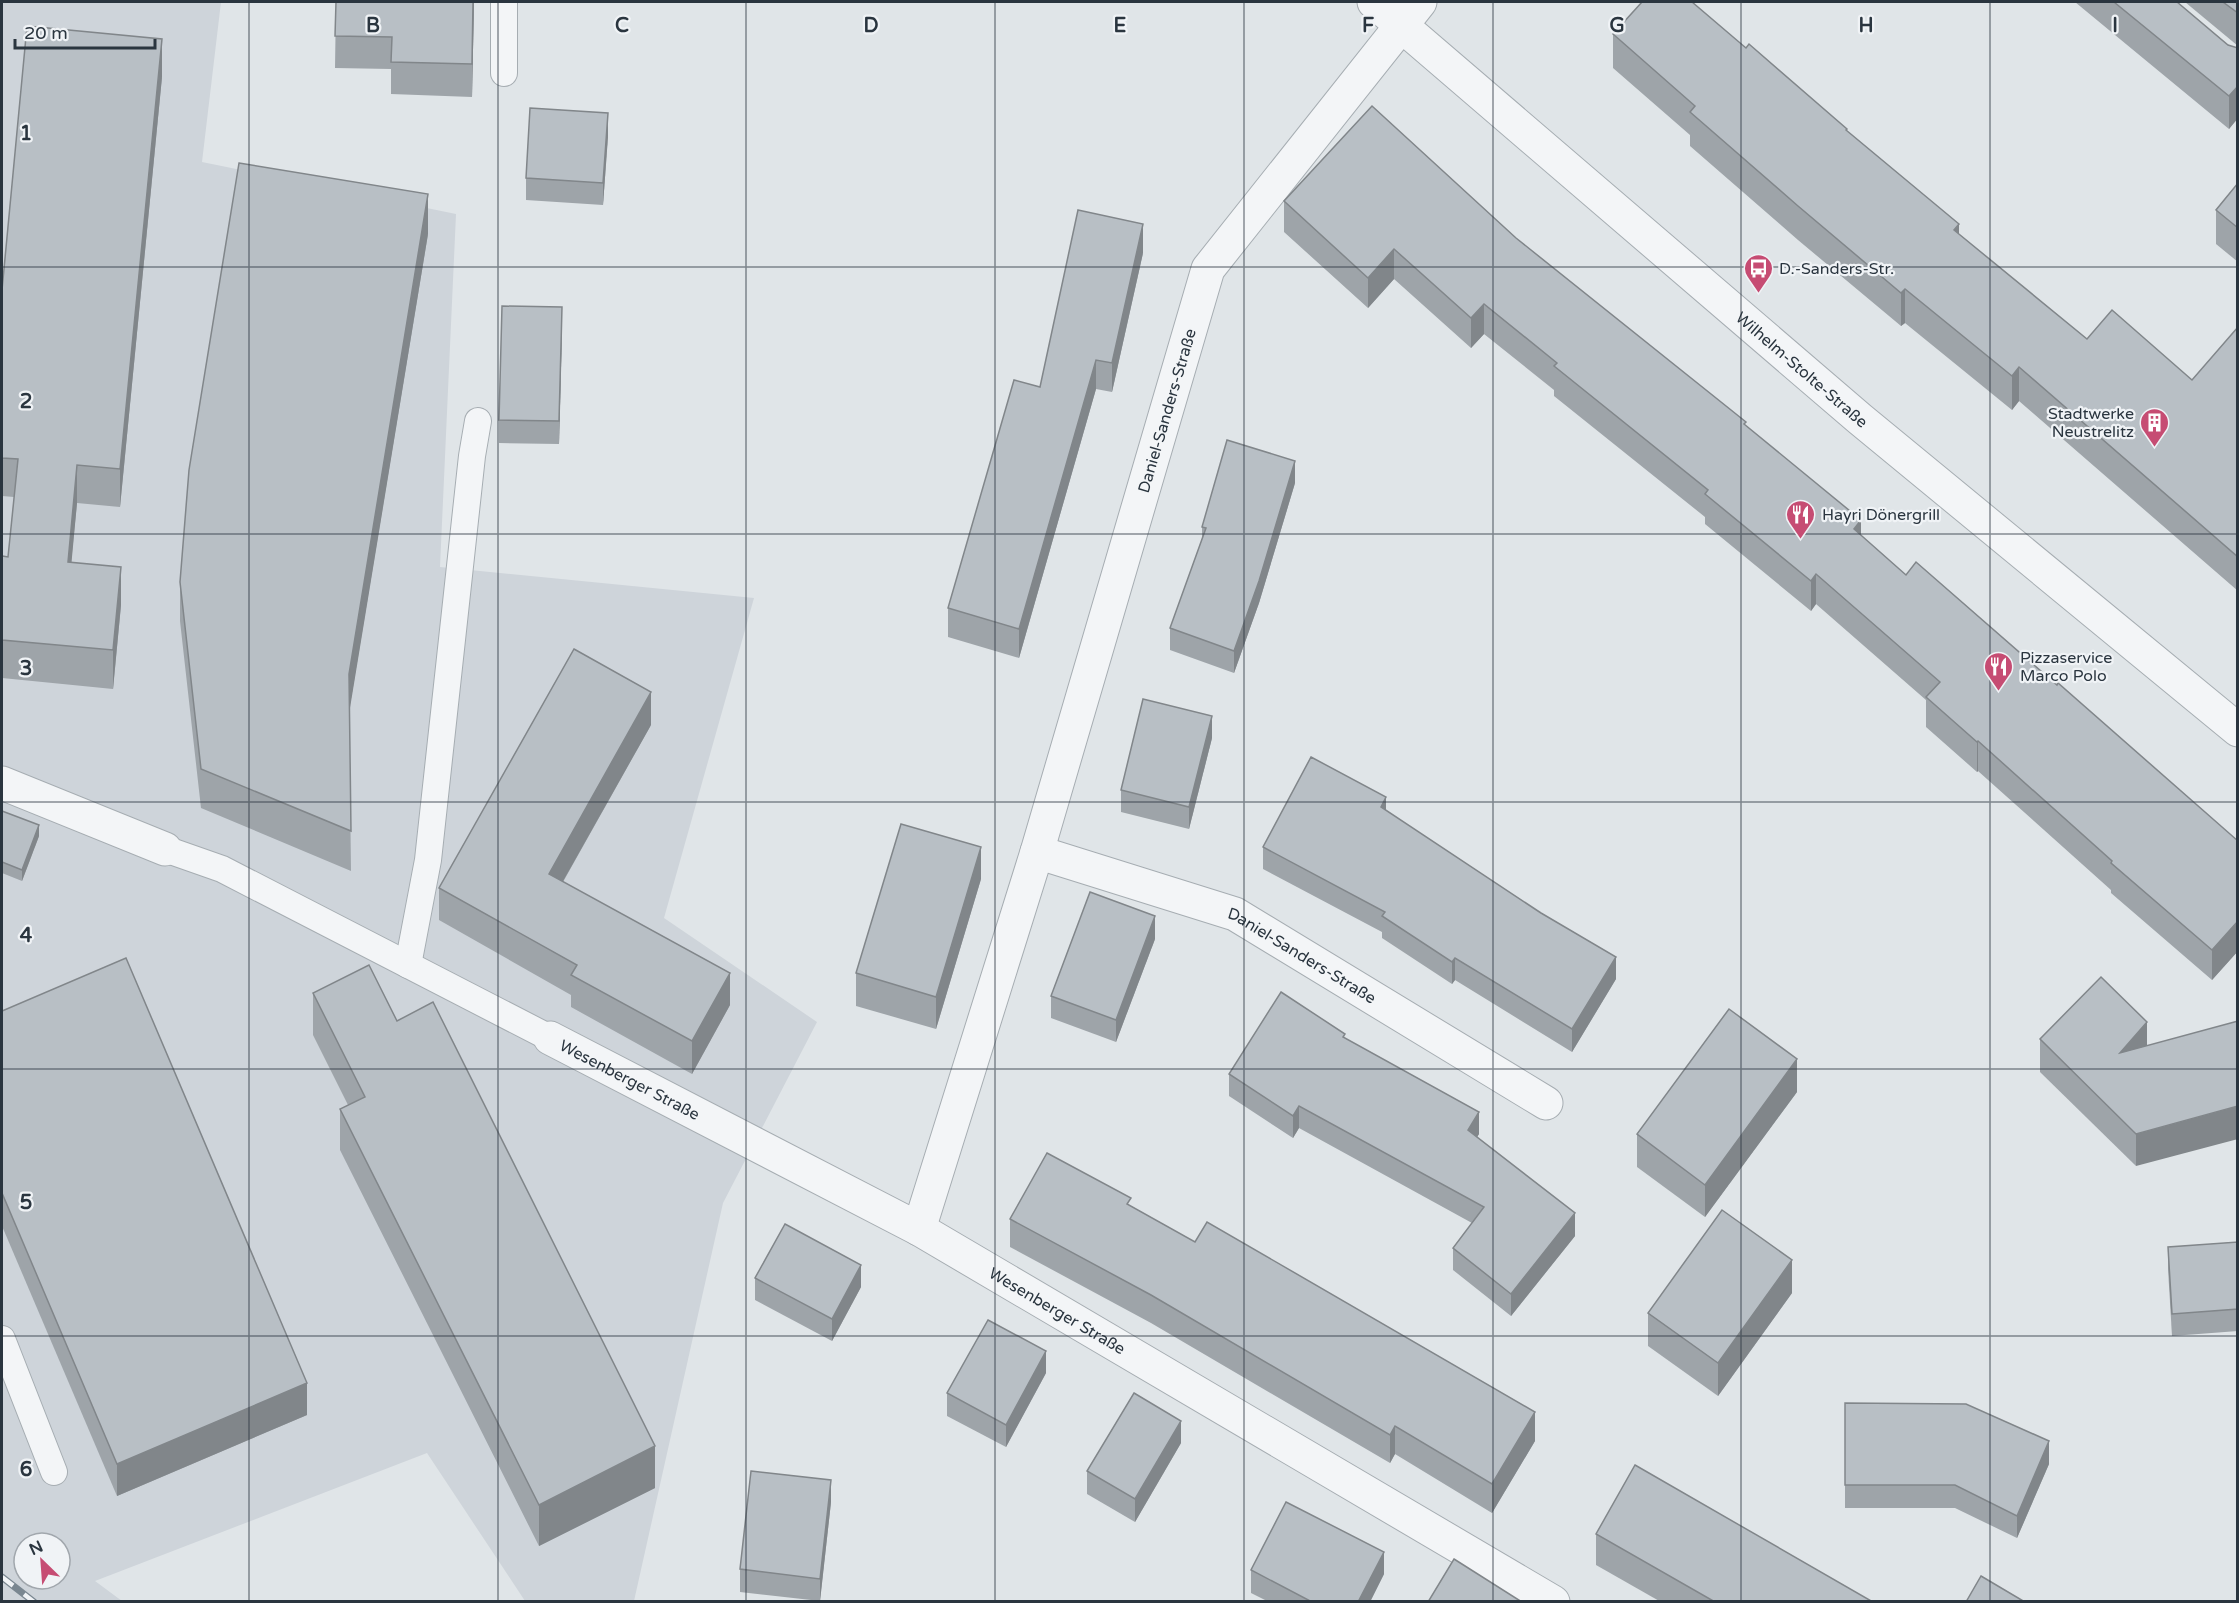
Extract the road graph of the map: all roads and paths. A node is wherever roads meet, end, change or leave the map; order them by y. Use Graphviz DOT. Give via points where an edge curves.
graph roads {
  1 [pos="504,2"];
  2 [pos="1374,2"];
  3 [pos="1411,13"];
  4 [pos="504,73"];
  5 [pos="478,421"];
  6 [pos="2238,730"];
  7 [pos="2,783"];
  8 [pos="165,849"];
  9 [pos="1037,852"];
  10 [pos="408,965"];
  11 [pos="550,1038"];
  12 [pos="1546,1103"];
  13 [pos="919,1229"];
  14 [pos="2,1339"];
  15 [pos="54,1472"];
  16 [pos="1552,1602"];
  1 -- 4 [label="lane"];
  2 -- 3 [label="street, Wilhelm-Stolte-Straße"];
  3 -- 6 [label="street, Wilhelm-Stolte-Straße" via="1860,419"];
  3 -- 9 [label="street, Daniel-Sanders-Straße" via="1208,269"];
  5 -- 10 [label="lane" via="428,860"];
  7 -- 8 [label="street"];
  8 -- 10 [label="lane" via="222,869"];
  9 -- 12 [label="street, Daniel-Sanders-Straße" via="1234,914"];
  9 -- 13 [label="street, Daniel-Sanders-Straße"];
  10 -- 11 [label="lane"];
  11 -- 13 [label="street, Wesenberger Straße"];
  13 -- 16 [label="street, Wesenberger Straße"];
  14 -- 15 [label="lane"];
}
